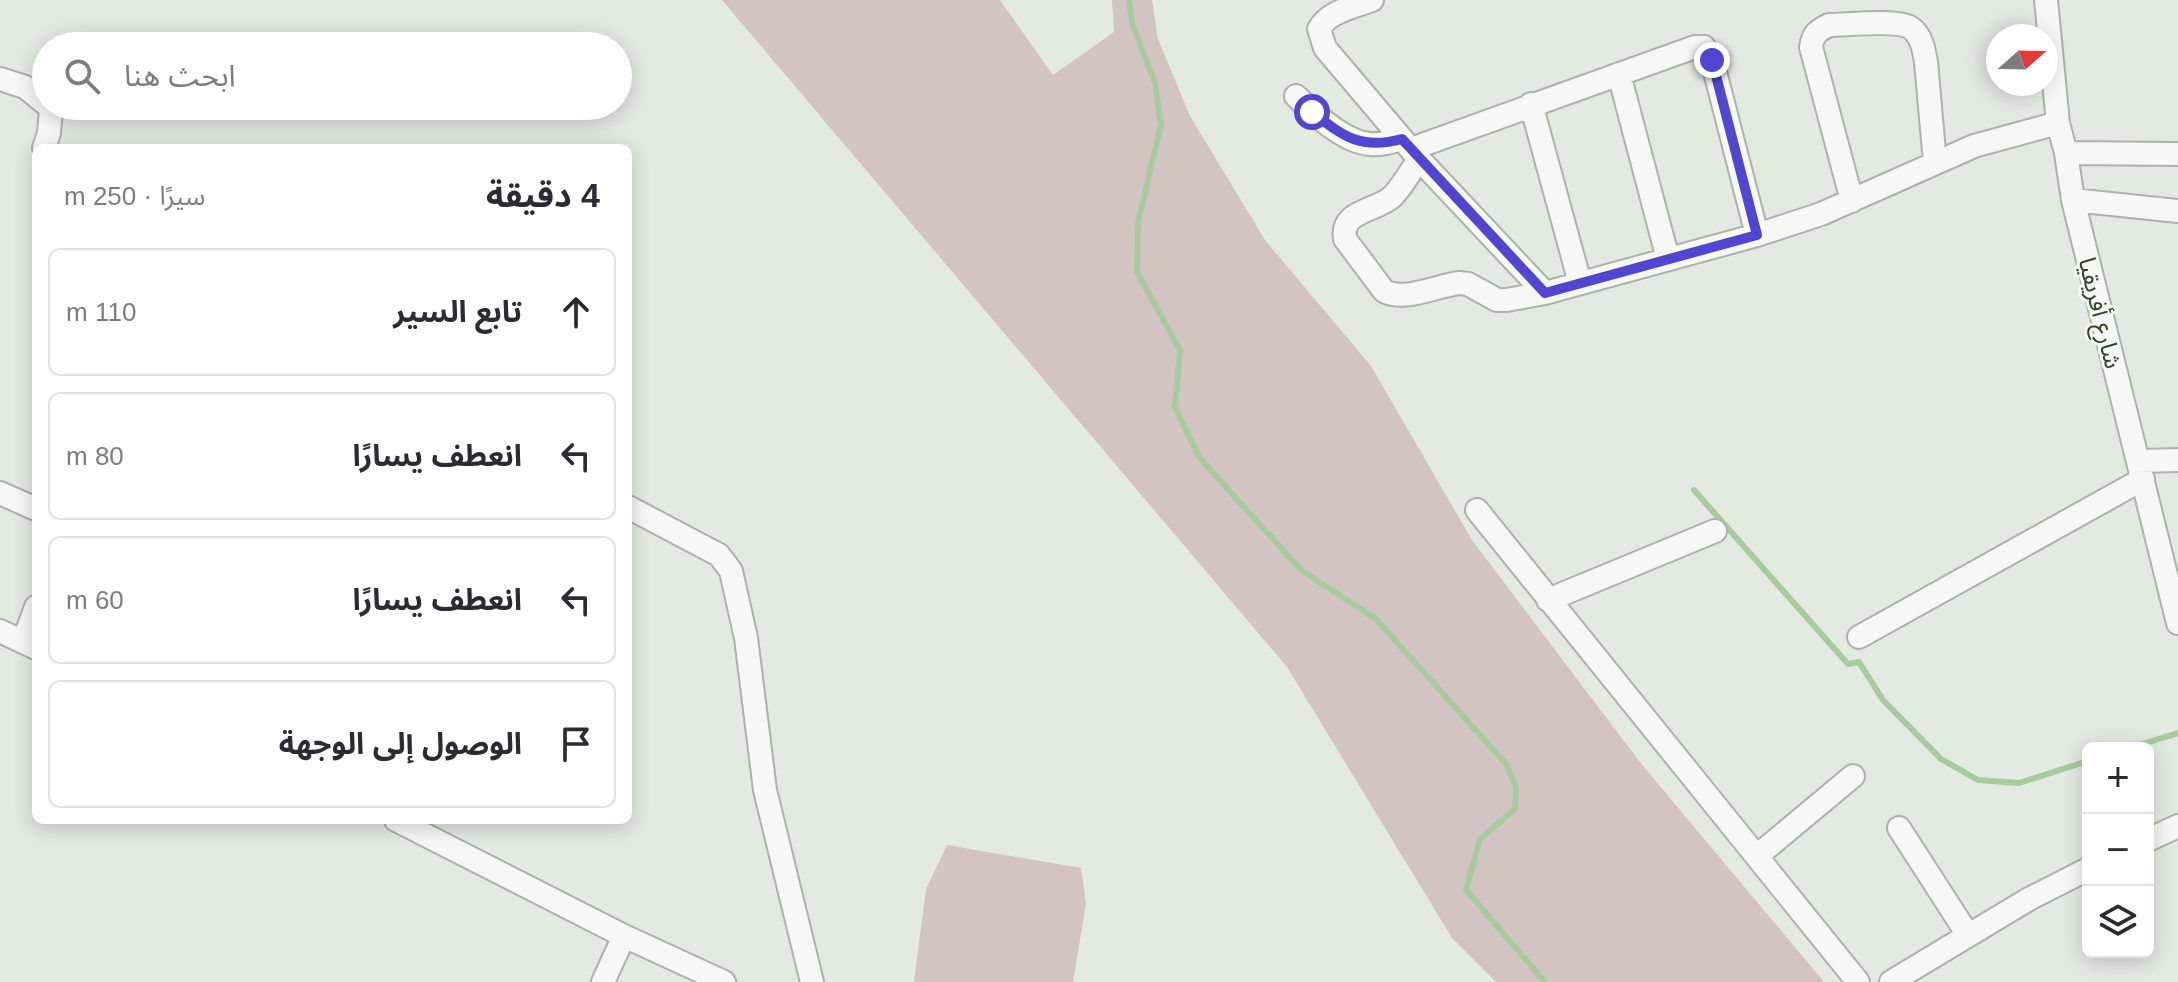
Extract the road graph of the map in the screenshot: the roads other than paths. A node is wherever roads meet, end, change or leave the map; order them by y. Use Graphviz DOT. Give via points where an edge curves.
graph roads {
  1 [pos="1372,0"];
  2 [pos="2046,0"];
  3 [pos="1619,74"];
  4 [pos="0,79"];
  5 [pos="32,93"];
  6 [pos="1296,96"];
  7 [pos="1531,104"];
  8 [pos="50,120"];
  9 [pos="2058,123"];
  10 [pos="45,144"];
  11 [pos="1412,152"];
  12 [pos="2066,153"];
  13 [pos="2178,154"];
  14 [pos="1935,163"];
  15 [pos="2073,200"];
  16 [pos="1852,201"];
  17 [pos="2178,211"];
  18 [pos="1757,235"];
  19 [pos="1668,259"];
  20 [pos="1580,283"];
  21 [pos="1545,293"];
  22 [pos="2178,460"];
  23 [pos="2141,470"];
  24 [pos="0,493"];
  25 [pos="32,507"];
  26 [pos="632,509"];
  27 [pos="1477,510"];
  28 [pos="1715,531"];
  29 [pos="1548,600"];
  30 [pos="2178,623"];
  31 [pos="0,631"];
  32 [pos="1859,637"];
  33 [pos="30,645"];
  34 [pos="1853,776"];
  35 [pos="404,824"];
  36 [pos="2178,826"];
  37 [pos="1899,828"];
  38 [pos="2154,837"];
  39 [pos="1757,856"];
  40 [pos="2082,872"];
  41 [pos="1968,935"];
  42 [pos="624,936"];
  43 [pos="603,982"];
  44 [pos="724,982"];
  45 [pos="812,982"];
  46 [pos="1858,982"];
  47 [pos="1891,982"];
  1 -- 11 [label="street" via="1323,21 1320,37"];
  2 -- 9 [label="street, شارع أفريقيا"];
  3 -- 7 [label="street"];
  3 -- 18 [label="street" via="1695,47 1707,50"];
  3 -- 19 [label="street"];
  4 -- 5 [label="street"];
  6 -- 11 [label="street" via="1358,142"];
  7 -- 11 [label="street"];
  7 -- 20 [label="street"];
  8 -- 10 [label="street"];
  9 -- 12 [label="street, شارع أفريقيا"];
  9 -- 14 [label="street" via="1974,146"];
  11 -- 21 [label="street"];
  11 -- 21 [label="street" via="1393,196 1349,220 1344,231 1384,291 1403,296 1459,283 1497,300"];
  12 -- 13 [label="street"];
  12 -- 15 [label="street, شارع أفريقيا"];
  14 -- 16 [label="street"];
  14 -- 16 [label="street" via="1919,37 1899,23 1829,25 1812,36 1811,47"];
  15 -- 17 [label="street"];
  15 -- 23 [label="street, شارع أفريقيا"];
  16 -- 18 [label="street"];
  18 -- 19 [label="street"];
  19 -- 20 [label="street"];
  20 -- 21 [label="street"];
  22 -- 23 [label="street"];
  23 -- 30 [label="street, شارع أفريقيا"];
  23 -- 32 [label="street"];
  24 -- 25 [label="street"];
  26 -- 45 [label="street" via="719,555 731,571 746,638 765,790"];
  27 -- 29 [label="street"];
  28 -- 29 [label="street"];
  29 -- 39 [label="street"];
  31 -- 33 [label="street"];
  34 -- 39 [label="street"];
  35 -- 42 [label="street"];
  36 -- 38 [label="street"];
  37 -- 41 [label="street"];
  39 -- 46 [label="street"];
  40 -- 41 [label="street"];
  41 -- 47 [label="street"];
  42 -- 43 [label="street"];
  42 -- 44 [label="street"];
}
